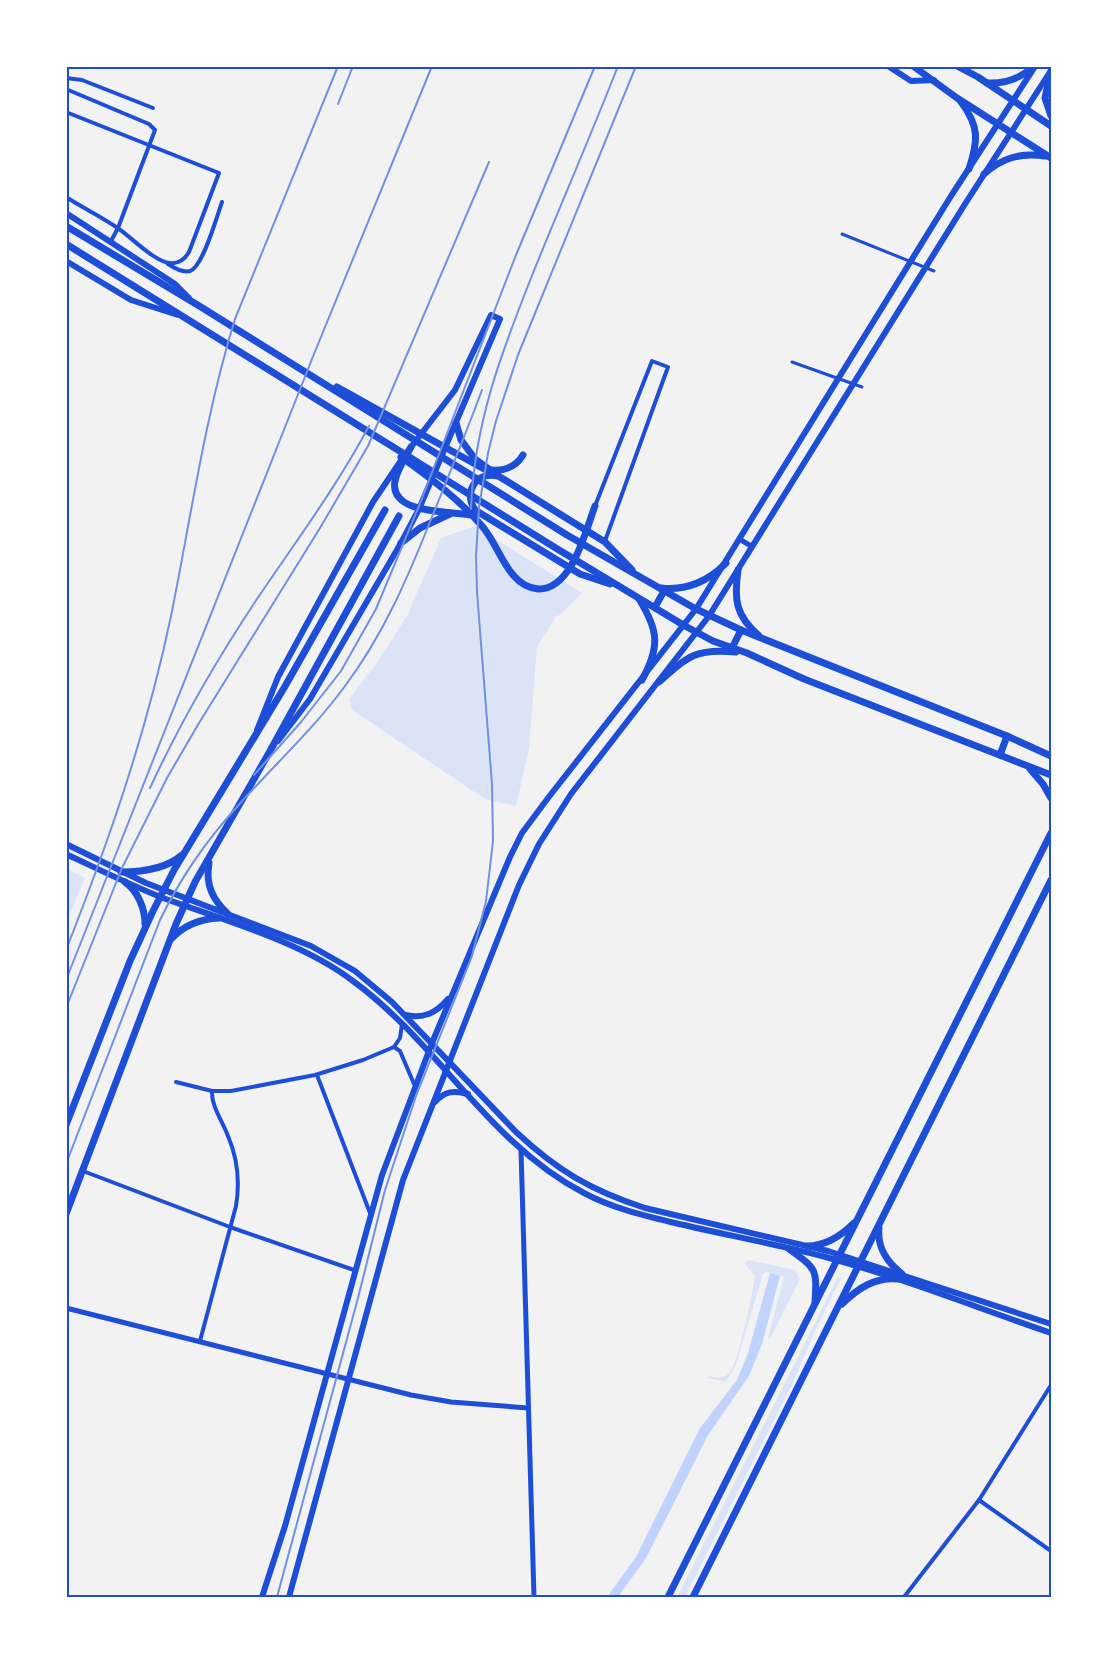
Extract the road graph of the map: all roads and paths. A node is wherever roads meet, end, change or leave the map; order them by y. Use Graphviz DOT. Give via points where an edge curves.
graph roads {
  1 [pos="888,66"];
  2 [pos="913,66"];
  3 [pos="957,66"];
  4 [pos="965,66"];
  5 [pos="1035,66"];
  6 [pos="1051,71"];
  7 [pos="978,77"];
  8 [pos="66,78"];
  9 [pos="934,80"];
  10 [pos="986,82"];
  11 [pos="66,89"];
  12 [pos="957,98"];
  13 [pos="1013,102"];
  14 [pos="153,108"];
  15 [pos="1026,110"];
  16 [pos="66,112"];
  17 [pos="1051,116"];
  18 [pos="998,125"];
  19 [pos="1051,126"];
  20 [pos="1012,132"];
  21 [pos="150,146"];
  22 [pos="1049,157"];
  23 [pos="969,169"];
  24 [pos="984,174"];
  25 [pos="951,196"];
  26 [pos="66,197"];
  27 [pos="222,202"];
  28 [pos="965,204"];
  29 [pos="66,213"];
  30 [pos="66,226"];
  31 [pos="118,228"];
  32 [pos="842,234"];
  33 [pos="111,241"];
  34 [pos="66,244"];
  35 [pos="161,260"];
  36 [pos="66,261"];
  37 [pos="934,272"];
  38 [pos="198,306"];
  39 [pos="183,317"];
  40 [pos="792,362"];
  41 [pos="305,372"];
  42 [pos="862,387"];
  43 [pos="456,423"];
  44 [pos="355,424"];
  45 [pos="411,447"];
  46 [pos="523,455"];
  47 [pos="500,477"];
  48 [pos="595,506"];
  49 [pos="418,509"];
  50 [pos="385,510"];
  51 [pos="458,513"];
  52 [pos="399,516"];
  53 [pos="483,517"];
  54 [pos="741,540"];
  55 [pos="604,542"];
  56 [pos="401,543"];
  57 [pos="751,546"];
  58 [pos="726,563"];
  59 [pos="738,570"];
  60 [pos="636,574"];
  61 [pos="624,589"];
  62 [pos="661,589"];
  63 [pos="637,597"];
  64 [pos="655,607"];
  65 [pos="696,609"];
  66 [pos="709,616"];
  67 [pos="685,626"];
  68 [pos="741,630"];
  69 [pos="698,633"];
  70 [pos="763,639"];
  71 [pos="732,648"];
  72 [pos="747,653"];
  73 [pos="642,680"];
  74 [pos="659,682"];
  75 [pos="1007,736"];
  76 [pos="252,741"];
  77 [pos="270,751"];
  78 [pos="1000,755"];
  79 [pos="1049,755"];
  80 [pos="1026,766"];
  81 [pos="1051,775"];
  82 [pos="1051,798"];
  83 [pos="1051,833"];
  84 [pos="66,844"];
  85 [pos="186,851"];
  86 [pos="66,854"];
  87 [pos="209,858"];
  88 [pos="121,872"];
  89 [pos="1051,880"];
  90 [pos="125,882"];
  91 [pos="162,893"];
  92 [pos="186,902"];
  93 [pos="228,914"];
  94 [pos="219,918"];
  95 [pos="145,928"];
  96 [pos="167,944"];
  97 [pos="453,994"];
  98 [pos="403,1018"];
  99 [pos="432,1043"];
  100 [pos="391,1048"];
  101 [pos="429,1051"];
  102 [pos="450,1063"];
  103 [pos="447,1071"];
  104 [pos="317,1074"];
  105 [pos="176,1082"];
  106 [pos="415,1088"];
  107 [pos="212,1091"];
  108 [pos="469,1094"];
  109 [pos="430,1110"];
  110 [pos="66,1125"];
  111 [pos="521,1150"];
  112 [pos="82,1171"];
  113 [pos="66,1214"];
  114 [pos="370,1214"];
  115 [pos="860,1216"];
  116 [pos="881,1222"];
  117 [pos="230,1227"];
  118 [pos="807,1246"];
  119 [pos="789,1249"];
  120 [pos="839,1258"];
  121 [pos="859,1264"];
  122 [pos="354,1270"];
  123 [pos="900,1277"];
  124 [pos="815,1306"];
  125 [pos="66,1308"];
  126 [pos="836,1310"];
  127 [pos="1051,1324"];
  128 [pos="1051,1333"];
  129 [pos="200,1341"];
  130 [pos="326,1374"];
  131 [pos="348,1380"];
  132 [pos="1051,1386"];
  133 [pos="528,1408"];
  134 [pos="979,1500"];
  135 [pos="1051,1551"];
  136 [pos="262,1597"];
  137 [pos="290,1597"];
  138 [pos="534,1597"];
  139 [pos="669,1597"];
  140 [pos="693,1597"];
  141 [pos="904,1597"];
  1 -- 9 [label="main road" via="911,81"];
  2 -- 9 [label="main road"];
  3 -- 7 [label="main road"];
  4 -- 7 [label="main road"];
  5 -- 10 [label="main road" via="1011,80"];
  5 -- 13 [label="main road"];
  6 -- 15 [label="main road"];
  6 -- 17 [label="main road" via="1045,98"];
  7 -- 10 [label="main road"];
  8 -- 14 [label="street" via="82,80"];
  9 -- 12 [label="main road"];
  10 -- 13 [label="main road"];
  11 -- 21 [label="street" via="151,125 155,133"];
  12 -- 18 [label="main road"];
  12 -- 23 [label="main road" via="977,137"];
  13 -- 15 [label="main road"];
  13 -- 18 [label="main road"];
  15 -- 19 [label="main road"];
  15 -- 20 [label="main road"];
  16 -- 21 [label="street"];
  18 -- 20 [label="main road"];
  18 -- 23 [label="main road"];
  20 -- 22 [label="main road"];
  20 -- 24 [label="main road"];
  21 -- 31 [label="street"];
  21 -- 35 [label="street" via="219,173 185,259 170,263"];
  22 -- 24 [label="main road" via="1010,157"];
  23 -- 25 [label="main road"];
  24 -- 28 [label="main road"];
  25 -- 28 [label="main road"];
  25 -- 54 [label="main road"];
  26 -- 31 [label="street"];
  27 -- 35 [label="street" via="196,267 183,271"];
  28 -- 57 [label="main road"];
  29 -- 33 [label="main road"];
  30 -- 38 [label="main road"];
  31 -- 33 [label="street"];
  31 -- 35 [label="street"];
  32 -- 37 [label="street"];
  33 -- 38 [label="main road" via="175,284"];
  34 -- 39 [label="main road"];
  36 -- 39 [label="main road" via="131,300"];
  38 -- 41 [label="main road"];
  39 -- 44 [label="main road"];
  40 -- 42 [label="street"];
  41 -- 46 [label="main road" via="484,469 504,470"];
  41 -- 60 [label="main road"];
  43 -- 45 [label="main road" via="500,319 491,315 455,390"];
  43 -- 47 [label="main road" via="467,450"];
  43 -- 49 [label="main road"];
  44 -- 48 [label="main road" via="451,496 487,532 512,574 532,588 549,587 566,574"];
  44 -- 61 [label="main road"];
  45 -- 49 [label="main road" via="394,487 399,499"];
  45 -- 76 [label="main road" via="373,502 278,677"];
  47 -- 53 [label="main road" via="483,476 471,488 472,505"];
  47 -- 55 [label="main road"];
  48 -- 55 [label="street" via="652,361 668,367"];
  49 -- 51 [label="main road"];
  49 -- 56 [label="main road"];
  50 -- 76 [label="main road"];
  51 -- 53 [label="main road"];
  51 -- 56 [label="main road" via="428,523"];
  52 -- 77 [label="main road"];
  53 -- 61 [label="main road" via="580,574"];
  54 -- 57 [label="street"];
  54 -- 58 [label="main road"];
  55 -- 60 [label="main road"];
  56 -- 77 [label="main road" via="310,699"];
  57 -- 59 [label="main road"];
  58 -- 62 [label="main road" via="698,583"];
  58 -- 65 [label="main road"];
  59 -- 66 [label="main road"];
  59 -- 70 [label="main road" via="739,611"];
  60 -- 62 [label="main road"];
  61 -- 63 [label="main road"];
  62 -- 64 [label="main road"];
  62 -- 65 [label="main road"];
  63 -- 64 [label="main road"];
  63 -- 73 [label="main road" via="656,637 655,650"];
  64 -- 67 [label="main road"];
  65 -- 66 [label="main road"];
  65 -- 67 [label="main road"];
  66 -- 68 [label="main road"];
  66 -- 69 [label="main road"];
  67 -- 69 [label="main road"];
  67 -- 73 [label="main road"];
  68 -- 70 [label="main road"];
  68 -- 71 [label="main road"];
  69 -- 71 [label="main road"];
  69 -- 74 [label="main road"];
  70 -- 75 [label="main road"];
  71 -- 72 [label="main road"];
  72 -- 74 [label="main road" via="699,653"];
  72 -- 78 [label="main road"];
  73 -- 97 [label="main road" via="522,833"];
  74 -- 102 [label="main road" via="571,794 539,844 508,912"];
  75 -- 78 [label="main road"];
  75 -- 79 [label="main road"];
  76 -- 85 [label="main road"];
  77 -- 87 [label="main road"];
  78 -- 80 [label="main road"];
  80 -- 81 [label="main road"];
  80 -- 82 [label="main road"];
  83 -- 115 [label="main road"];
  84 -- 88 [label="main road"];
  85 -- 88 [label="main road" via="156,868"];
  85 -- 91 [label="main road"];
  86 -- 90 [label="main road"];
  87 -- 92 [label="main road"];
  87 -- 93 [label="main road" via="211,892"];
  88 -- 91 [label="main road"];
  89 -- 116 [label="main road"];
  90 -- 91 [label="main road"];
  90 -- 95 [label="main road" via="141,904"];
  91 -- 92 [label="main road"];
  91 -- 95 [label="main road"];
  92 -- 93 [label="main road"];
  92 -- 94 [label="main road"];
  92 -- 96 [label="main road"];
  93 -- 98 [label="main road" via="340,962 367,980"];
  94 -- 96 [label="main road" via="192,923"];
  94 -- 98 [label="main road" via="335,968"];
  95 -- 110 [label="main road"];
  96 -- 112 [label="main road"];
  97 -- 98 [label="main road" via="434,1012"];
  97 -- 99 [label="main road"];
  98 -- 99 [label="main road"];
  98 -- 100 [label="street" via="398,1044"];
  98 -- 101 [label="main road"];
  99 -- 101 [label="main road"];
  99 -- 102 [label="main road"];
  100 -- 104 [label="street"];
  100 -- 106 [label="street" via="399,1050"];
  101 -- 103 [label="main road"];
  101 -- 106 [label="main road"];
  102 -- 103 [label="main road"];
  102 -- 118 [label="main road" via="535,1150 571,1177 645,1208"];
  103 -- 108 [label="main road"];
  103 -- 109 [label="main road"];
  104 -- 107 [label="street" via="231,1091"];
  104 -- 114 [label="street"];
  105 -- 107 [label="street"];
  106 -- 114 [label="main road"];
  107 -- 117 [label="street" via="230,1139 237,1173 237,1202"];
  108 -- 109 [label="main road" via="445,1093"];
  108 -- 111 [label="main road"];
  109 -- 131 [label="main road" via="403,1180"];
  111 -- 119 [label="main road" via="565,1183 631,1213"];
  111 -- 133 [label="street"];
  112 -- 113 [label="main road"];
  112 -- 117 [label="street"];
  114 -- 122 [label="main road"];
  115 -- 118 [label="main road" via="835,1239"];
  115 -- 120 [label="main road"];
  116 -- 121 [label="main road"];
  116 -- 123 [label="main road" via="882,1250"];
  117 -- 122 [label="street"];
  117 -- 129 [label="street"];
  118 -- 120 [label="main road"];
  119 -- 120 [label="main road"];
  119 -- 124 [label="main road" via="814,1271"];
  120 -- 121 [label="main road"];
  120 -- 124 [label="main road"];
  121 -- 123 [label="main road"];
  121 -- 126 [label="main road"];
  122 -- 130 [label="main road"];
  123 -- 126 [label="main road" via="869,1283"];
  123 -- 127 [label="main road"];
  123 -- 128 [label="main road"];
  124 -- 139 [label="main road"];
  125 -- 129 [label="street"];
  126 -- 140 [label="main road"];
  129 -- 130 [label="street"];
  130 -- 131 [label="street"];
  130 -- 136 [label="main road"];
  131 -- 133 [label="street" via="432,1399"];
  131 -- 137 [label="main road"];
  132 -- 134 [label="street"];
  133 -- 138 [label="street"];
  134 -- 135 [label="street"];
  134 -- 141 [label="street"];
}
